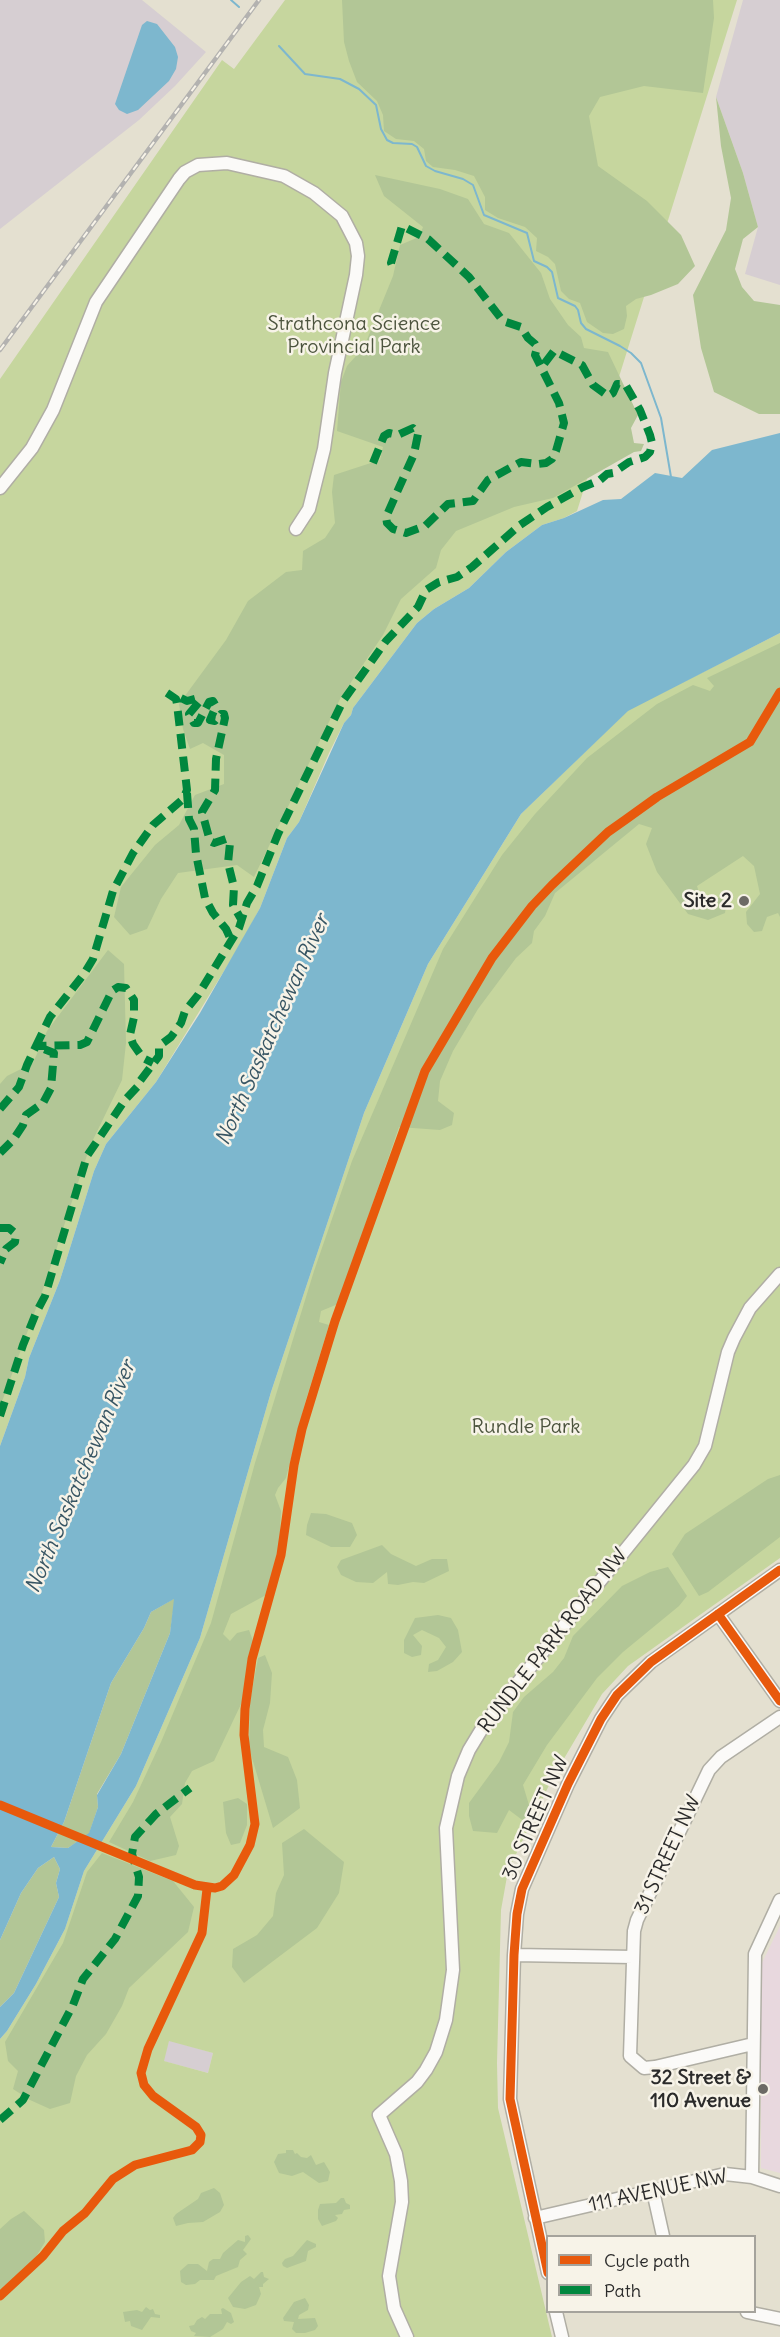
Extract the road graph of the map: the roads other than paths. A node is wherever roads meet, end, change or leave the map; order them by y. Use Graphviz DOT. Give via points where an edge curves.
graph roads {
  1 [pos="0,488"];
  2 [pos="296,530"];
  3 [pos="780,1274"];
  4 [pos="780,1570"];
  5 [pos="718,1614"];
  6 [pos="780,1701"];
  7 [pos="780,1717"];
  8 [pos="780,1900"];
  9 [pos="514,1955"];
  10 [pos="633,1957"];
  11 [pos="753,2044"];
  12 [pos="752,2177"];
  13 [pos="780,2186"];
  14 [pos="653,2191"];
  15 [pos="535,2218"];
  16 [pos="663,2235"];
  17 [pos="546,2265"];
  18 [pos="556,2313"];
  19 [pos="752,2313"];
  20 [pos="780,2319"];
  21 [pos="407,2337"];
  22 [pos="562,2337"];
  1 -- 2 [label="street" via="32,448 53,410 96,302 179,179 198,165 226,163 284,176 314,193 342,216 356,243 356,275 324,449 309,509"];
  3 -- 21 [label="street, RUNDLE PARK ROAD NW" via="750,1308 734,1338 705,1446 694,1465 486,1722 458,1776 446,1828 453,1970 446,2020 426,2070 379,2115 396,2154 401,2181 402,2202 390,2286 394,2308"];
  4 -- 5 [label="street, 30 STREET NW"];
  5 -- 6 [label="street"];
  5 -- 9 [label="street, 30 STREET NW" via="641,1670 609,1707 568,1784 525,1881 517,1914"];
  7 -- 10 [label="street, 31 STREET NW" via="721,1757 709,1770 636,1920"];
  8 -- 11 [label="street" via="755,1954"];
  9 -- 10 [label="street"];
  9 -- 15 [label="street, 30 STREET NW" via="510,2099"];
  10 -- 11 [label="street, 31 STREET NW" via="629,2047 630,2056 637,2063 644,2068 655,2067"];
  11 -- 12 [label="street"];
  12 -- 13 [label="street, 111 AVENUE NW"];
  12 -- 14 [label="street, 111 AVENUE NW" via="724,2174"];
  14 -- 15 [label="street, 111 AVENUE NW"];
  14 -- 16 [label="street"];
  15 -- 17 [label="street, 30 STREET NW"];
  18 -- 22 [label="street"];
  19 -- 20 [label="street"];
}
